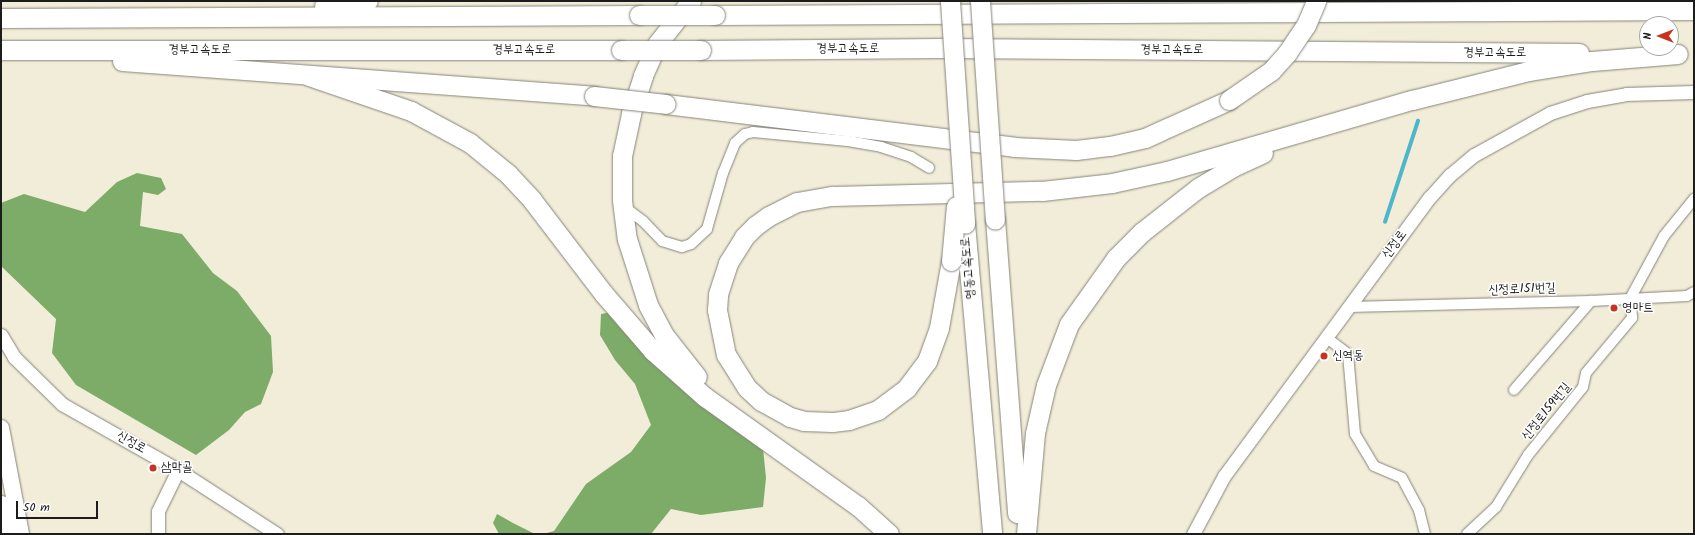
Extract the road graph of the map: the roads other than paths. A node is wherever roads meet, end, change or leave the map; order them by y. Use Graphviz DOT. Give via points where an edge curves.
graph roads {
  1 [pos="368,1"];
  2 [pos="691,1"];
  3 [pos="950,1"];
  4 [pos="980,1"];
  5 [pos="1316,1"];
  6 [pos="1694,10"];
  7 [pos="211,17"];
  8 [pos="1,18"];
  9 [pos="1,50"];
  10 [pos="1686,54"];
  11 [pos="309,76"];
  12 [pos="1694,92"];
  13 [pos="1347,119"];
  14 [pos="962,149"];
  15 [pos="929,168"];
  16 [pos="1694,199"];
  17 [pos="623,206"];
  18 [pos="1694,292"];
  19 [pos="1631,297"];
  20 [pos="1590,301"];
  21 [pos="1349,307"];
  22 [pos="1,335"];
  23 [pos="1326,338"];
  24 [pos="1514,390"];
  25 [pos="745,424"];
  26 [pos="1,428"];
  27 [pos="178,470"];
  28 [pos="1,504"];
  29 [pos="1423,531"];
  30 [pos="8,534"];
  31 [pos="21,534"];
  32 [pos="158,534"];
  33 [pos="277,534"];
  34 [pos="888,534"];
  35 [pos="992,534"];
  36 [pos="1019,534"];
  37 [pos="1026,534"];
  38 [pos="1192,534"];
  39 [pos="1467,534"];
  1 -- 7 [label="highway"];
  2 -- 17 [label="highway" via="657,44 643,76 622,156"];
  3 -- 14 [label="highway, 영동고속도로, bridge"];
  4 -- 36 [label="highway, bridge"];
  5 -- 11 [label="highway, bridge" via="1306,25 1287,53 1271,71 1229,100 1145,138 1076,150 1014,147 594,96"];
  6 -- 7 [label="highway, bridge"];
  7 -- 8 [label="highway"];
  9 -- 10 [label="highway, 경부고속도로, bridge" via="942,48"];
  9 -- 11 [label="highway"];
  10 -- 13 [label="highway" via="1592,61 1528,71"];
  11 -- 25 [label="highway" via="410,111 470,143 508,174 532,200 607,298 653,351 705,397"];
  12 -- 21 [label="street, 신정로" via="1626,94 1587,101 1550,113 1474,155 1430,196"];
  13 -- 14 [label="highway, bridge" via="1167,171 1112,183 1042,191 832,196 797,202 769,216 744,237 728,263 718,294 717,310 726,355 747,388 765,404 804,421 832,422 849,420 878,410 907,388 927,362 939,328 951,261"];
  13 -- 37 [label="highway" via="1233,167 1166,212 1116,258 1070,324 1046,385 1035,433"];
  14 -- 35 [label="highway, 영동고속도로, bridge" via="965,223"];
  15 -- 17 [label="street" via="911,156 881,147 848,141 753,132 744,134 735,143 723,173 709,223 699,238 691,244 682,247 662,241 643,221"];
  16 -- 19 [label="street" via="1664,236"];
  17 -- 25 [label="highway" via="634,267 648,304 664,335 684,364"];
  18 -- 19 [label="street, 신정로151번길" via="1687,296"];
  19 -- 20 [label="street, 신정로151번길"];
  19 -- 39 [label="street, 신정로159번길" via="1632,318 1586,373 1583,387 1528,454 1496,507"];
  20 -- 21 [label="street, 신정로151번길"];
  20 -- 24 [label="street"];
  21 -- 23 [label="street, 신정로"];
  22 -- 27 [label="street, 신정로" via="14,357 62,404"];
  23 -- 29 [label="street" via="1348,354 1355,434 1374,466 1402,478 1419,510"];
  23 -- 38 [label="street, 신정로" via="1224,476"];
  25 -- 34 [label="highway" via="858,506"];
  26 -- 31 [label="main road"];
  27 -- 32 [label="street" via="158,511"];
  27 -- 33 [label="street, 신정로"];
  28 -- 30 [label="highway"];
}
